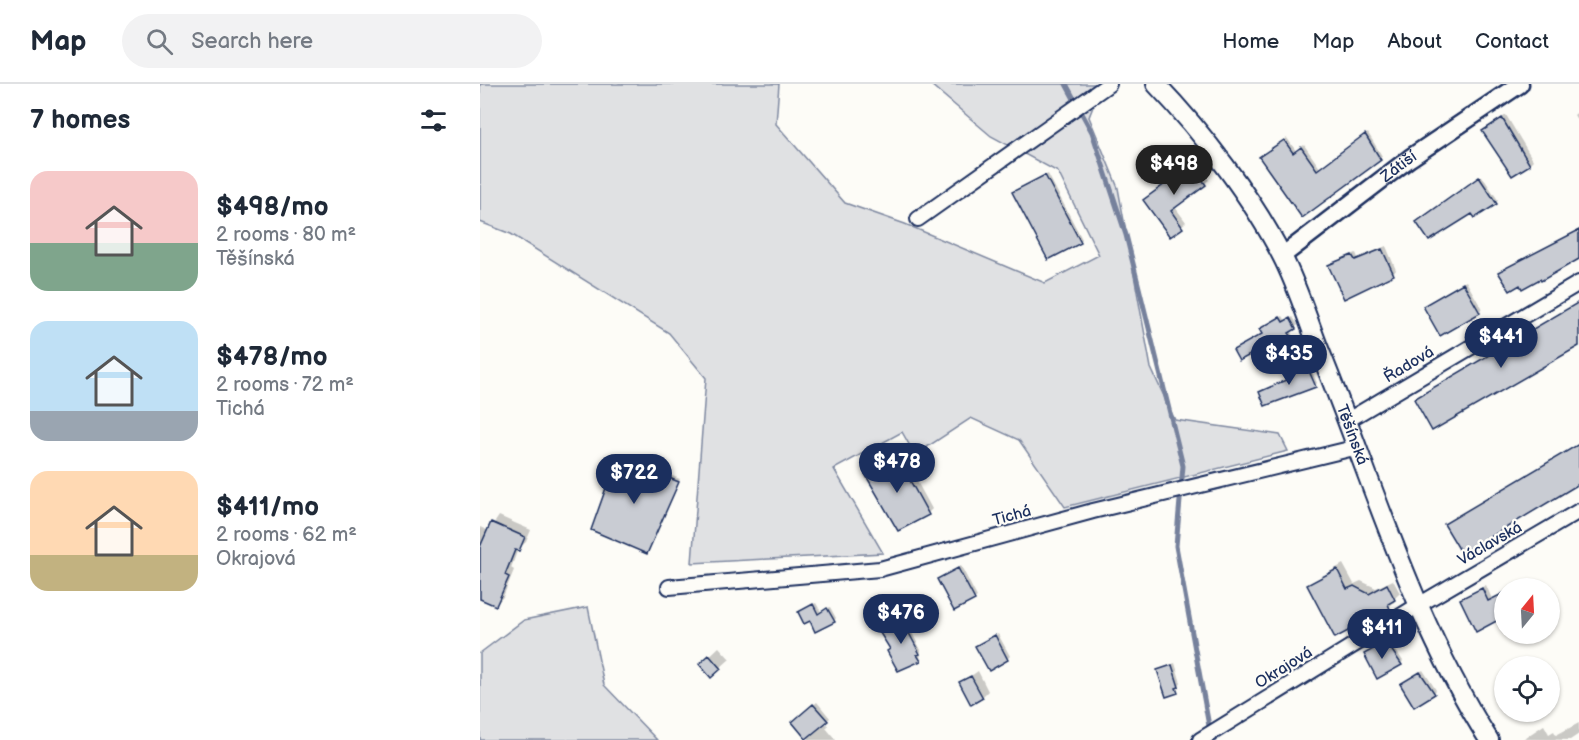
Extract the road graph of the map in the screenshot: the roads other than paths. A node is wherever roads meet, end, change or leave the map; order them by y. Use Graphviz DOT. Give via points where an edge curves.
graph roads {
  1 [pos="1109,84"];
  2 [pos="1156,84"];
  3 [pos="1520,84"];
  4 [pos="918,219"];
  5 [pos="1282,256"];
  6 [pos="1579,283"];
  7 [pos="1348,420"];
  8 [pos="1358,447"];
  9 [pos="1579,511"];
  10 [pos="669,587"];
  11 [pos="1417,606"];
  12 [pos="1200,740"];
  13 [pos="1489,740"];
  1 -- 4 [label="street"];
  2 -- 5 [label="main road, Těšínská" via="1215,152"];
  3 -- 5 [label="street, Zátiší" via="1410,158"];
  5 -- 7 [label="main road, Těšínská"];
  6 -- 7 [label="street, Řadová"];
  7 -- 8 [label="main road, Těšínská"];
  8 -- 10 [label="street, Tichá" via="1094,511 880,569"];
  8 -- 11 [label="main road, Těšínská"];
  9 -- 11 [label="street, Václavská"];
  11 -- 12 [label="street, Okrajová"];
  11 -- 13 [label="main road, Těšínská" via="1467,706"];
}
